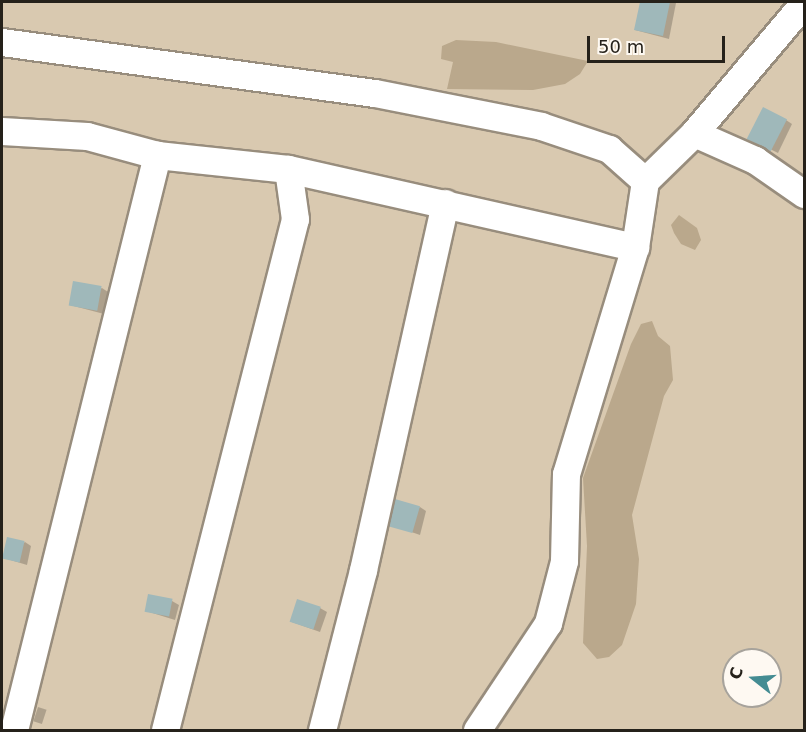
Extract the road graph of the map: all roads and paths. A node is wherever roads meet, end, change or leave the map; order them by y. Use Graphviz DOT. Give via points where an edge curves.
graph roads {
  1 [pos="804,3"];
  2 [pos="2,42"];
  3 [pos="2,130"];
  4 [pos="694,133"];
  5 [pos="158,155"];
  6 [pos="288,169"];
  7 [pos="645,181"];
  8 [pos="804,194"];
  9 [pos="445,203"];
  10 [pos="635,247"];
  11 [pos="14,730"];
  12 [pos="165,730"];
  13 [pos="322,730"];
  14 [pos="477,730"];
  1 -- 4 [label="lane"];
  2 -- 7 [label="lane" via="375,93 541,126 609,149"];
  3 -- 5 [label="lane" via="87,136"];
  4 -- 7 [label="lane"];
  4 -- 8 [label="lane" via="755,160"];
  5 -- 6 [label="lane"];
  5 -- 11 [label="lane"];
  6 -- 9 [label="lane"];
  6 -- 12 [label="lane" via="295,219"];
  7 -- 10 [label="lane"];
  9 -- 10 [label="lane"];
  9 -- 13 [label="lane" via="363,570"];
  10 -- 14 [label="lane" via="566,474 564,561 548,623"];
}
